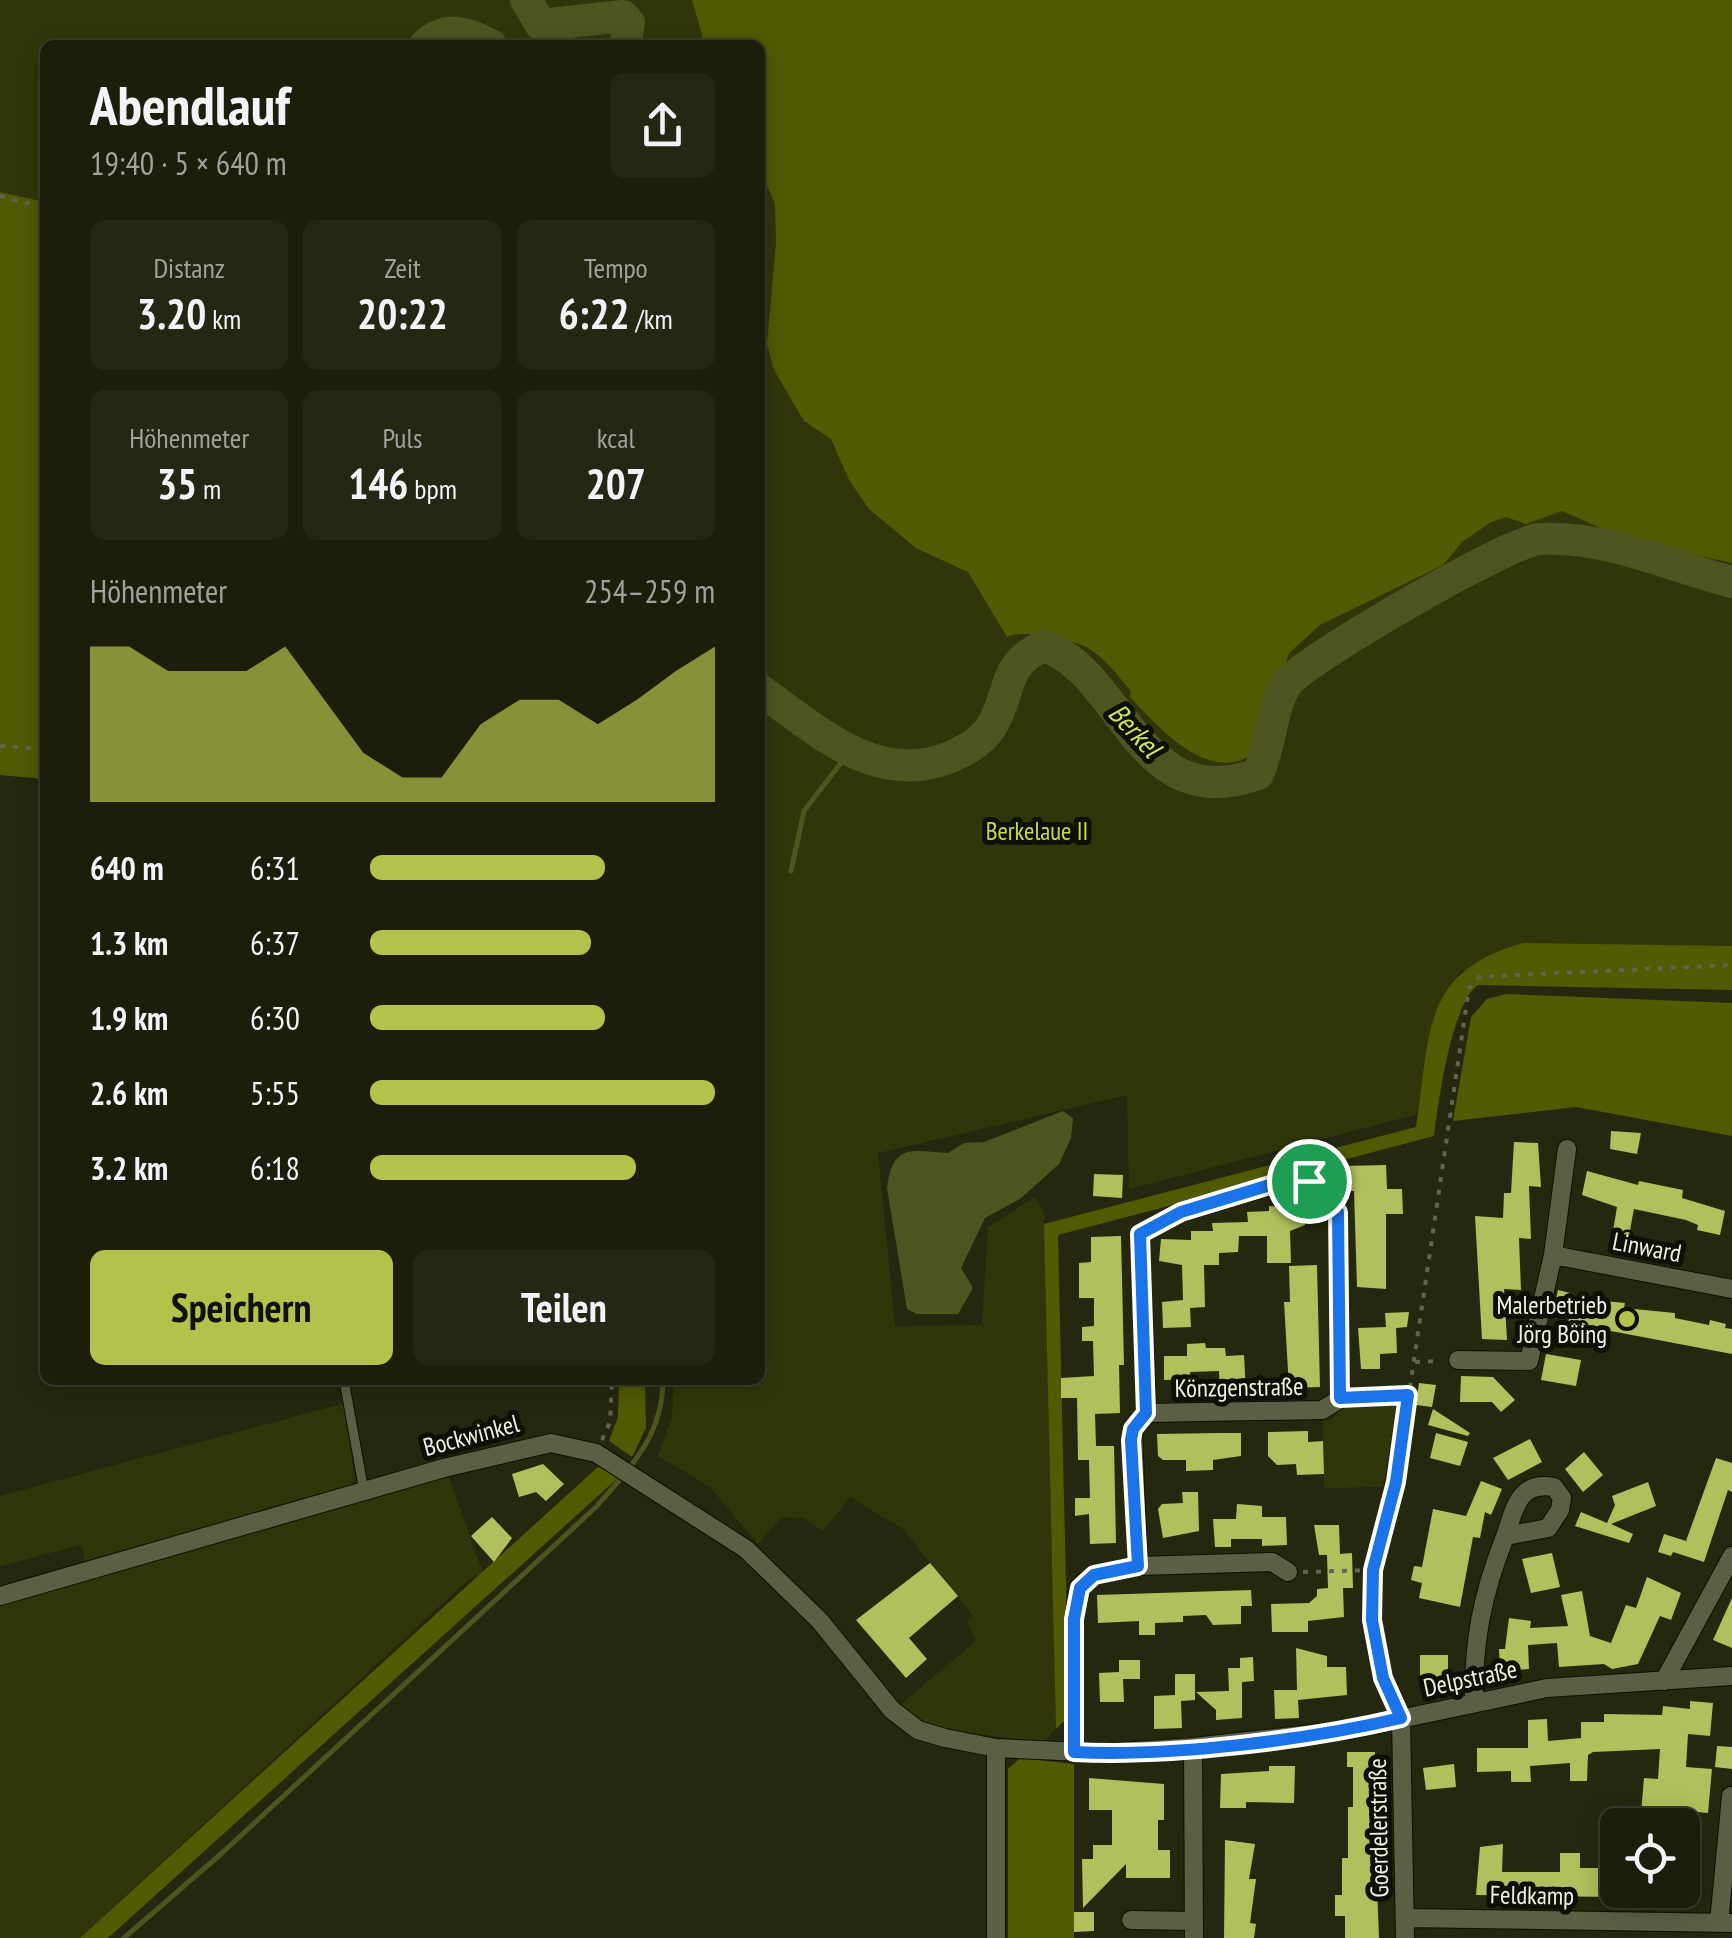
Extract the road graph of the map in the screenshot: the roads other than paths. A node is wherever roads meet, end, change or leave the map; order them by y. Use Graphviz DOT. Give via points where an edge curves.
graph roads {
  1 [pos="1567,1149"];
  2 [pos="1553,1255"];
  3 [pos="1732,1289"];
  4 [pos="1458,1360"];
  5 [pos="345,1385"];
  6 [pos="1146,1413"];
  7 [pos="364,1491"];
  8 [pos="1506,1536"];
  9 [pos="1732,1556"];
  10 [pos="1138,1566"];
  11 [pos="1288,1572"];
  12 [pos="0,1596"];
  13 [pos="1732,1676"];
  14 [pos="1664,1681"];
  15 [pos="1474,1702"];
  16 [pos="1401,1718"];
  17 [pos="1194,1747"];
  18 [pos="996,1748"];
  19 [pos="1040,1749"];
  20 [pos="1074,1752"];
  21 [pos="1731,1796"];
  22 [pos="1405,1918"];
  23 [pos="1131,1920"];
  24 [pos="1726,1923"];
  25 [pos="1194,1929"];
  26 [pos="996,1938"];
  27 [pos="1405,1938"];
  1 -- 2 [label="street"];
  2 -- 3 [label="street, Linward"];
  2 -- 4 [label="street" via="1528,1361"];
  5 -- 7 [label="lane"];
  6 -- 6 [label="street, Könzgenstraße" via="1322,1410 1340,1398 1338,1212 1309,1181 1293,1178 1181,1212 1140,1234"];
  6 -- 10 [label="street, Könzgenstraße" via="1131,1440"];
  7 -- 12 [label="street, Bockwinkel"];
  7 -- 18 [label="street, Bockwinkel" via="531,1444 596,1453 746,1549 782,1580 901,1718 918,1730"];
  8 -- 15 [label="street" via="1476,1626"];
  9 -- 14 [label="street"];
  10 -- 11 [label="street" via="1272,1562"];
  10 -- 20 [label="street" via="1094,1575 1080,1588"];
  13 -- 14 [label="street, Delpstraße"];
  14 -- 15 [label="street, Delpstraße" via="1546,1688"];
  15 -- 16 [label="street, Delpstraße"];
  16 -- 17 [label="street, Delpstraße"];
  16 -- 22 [label="street, Goerdelerstraße"];
  17 -- 20 [label="street, Delpstraße"];
  17 -- 25 [label="street"];
  18 -- 19 [label="street, Bockwinkel"];
  18 -- 26 [label="street"];
  19 -- 20 [label="street, Delpstraße"];
  21 -- 24 [label="street, Feldkamp"];
  22 -- 24 [label="street, Feldkamp"];
  22 -- 27 [label="street, Goerdelerstraße"];
  23 -- 25 [label="street"];
}
